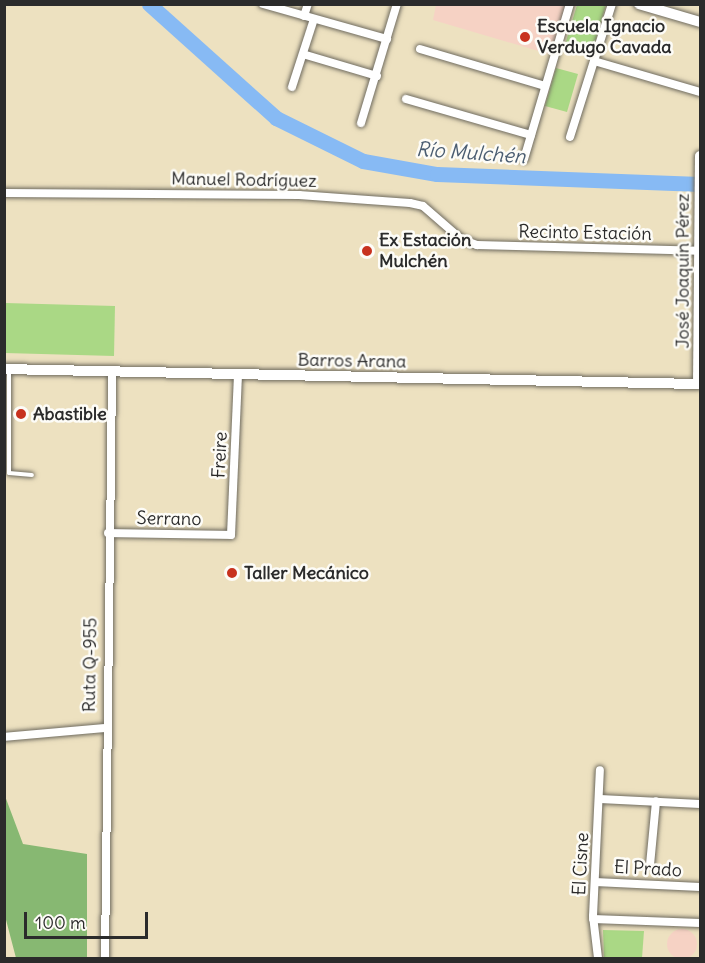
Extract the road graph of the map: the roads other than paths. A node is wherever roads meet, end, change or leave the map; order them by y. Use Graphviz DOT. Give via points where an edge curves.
graph roads {
  1 [pos="263,4"];
  2 [pos="308,4"];
  3 [pos="397,4"];
  4 [pos="570,4"];
  5 [pos="612,4"];
  6 [pos="639,4"];
  7 [pos="304,16"];
  8 [pos="314,20"];
  9 [pos="700,22"];
  10 [pos="387,39"];
  11 [pos="420,49"];
  12 [pos="306,55"];
  13 [pos="594,61"];
  14 [pos="377,76"];
  15 [pos="545,86"];
  16 [pos="292,87"];
  17 [pos="700,92"];
  18 [pos="406,99"];
  19 [pos="361,123"];
  20 [pos="531,135"];
  21 [pos="570,137"];
  22 [pos="700,158"];
  23 [pos="524,159"];
  24 [pos="4,193"];
  25 [pos="470,244"];
  26 [pos="699,251"];
  27 [pos="700,301"];
  28 [pos="7,369"];
  29 [pos="112,373"];
  30 [pos="238,375"];
  31 [pos="698,384"];
  32 [pos="32,475"];
  33 [pos="108,533"];
  34 [pos="231,536"];
  35 [pos="104,728"];
  36 [pos="4,737"];
  37 [pos="600,770"];
  38 [pos="600,799"];
  39 [pos="656,801"];
  40 [pos="700,804"];
  41 [pos="650,865"];
  42 [pos="595,882"];
  43 [pos="700,887"];
  44 [pos="593,918"];
  45 [pos="700,922"];
  46 [pos="105,958"];
  47 [pos="598,958"];
  1 -- 7 [label="street"];
  2 -- 7 [label="street"];
  3 -- 10 [label="street"];
  4 -- 15 [label="street"];
  5 -- 13 [label="street"];
  6 -- 9 [label="main road"];
  7 -- 8 [label="street"];
  8 -- 10 [label="street"];
  8 -- 12 [label="street"];
  10 -- 14 [label="street"];
  11 -- 15 [label="street"];
  12 -- 14 [label="street"];
  12 -- 16 [label="street"];
  13 -- 17 [label="street"];
  13 -- 21 [label="street"];
  14 -- 19 [label="street"];
  15 -- 20 [label="street"];
  18 -- 20 [label="street"];
  20 -- 23 [label="street"];
  22 -- 26 [label="main road, José Joaquín Pérez"];
  24 -- 25 [label="street, Manuel Rodríguez" via="298,195 410,203 423,206"];
  25 -- 26 [label="street, Recinto Estación"];
  26 -- 27 [label="main road, José Joaquín Pérez"];
  27 -- 31 [label="main road, José Joaquín Pérez"];
  28 -- 29 [label="main road, Barros Arana"];
  28 -- 32 [label="lane" via="9,473"];
  29 -- 30 [label="main road, Barros Arana"];
  29 -- 33 [label="street, Ruta Q-955"];
  30 -- 31 [label="main road, Barros Arana"];
  30 -- 34 [label="street, Freire"];
  33 -- 34 [label="street, Serrano"];
  33 -- 35 [label="street, Ruta Q-955"];
  35 -- 36 [label="street"];
  35 -- 46 [label="street, Ruta Q-955"];
  37 -- 38 [label="street, El Cisne"];
  38 -- 39 [label="street"];
  38 -- 42 [label="street, El Cisne"];
  39 -- 40 [label="street"];
  39 -- 41 [label="street"];
  42 -- 43 [label="street, El Prado"];
  42 -- 44 [label="street, El Cisne"];
  44 -- 45 [label="street"];
  44 -- 47 [label="street, El Cisne"];
}
